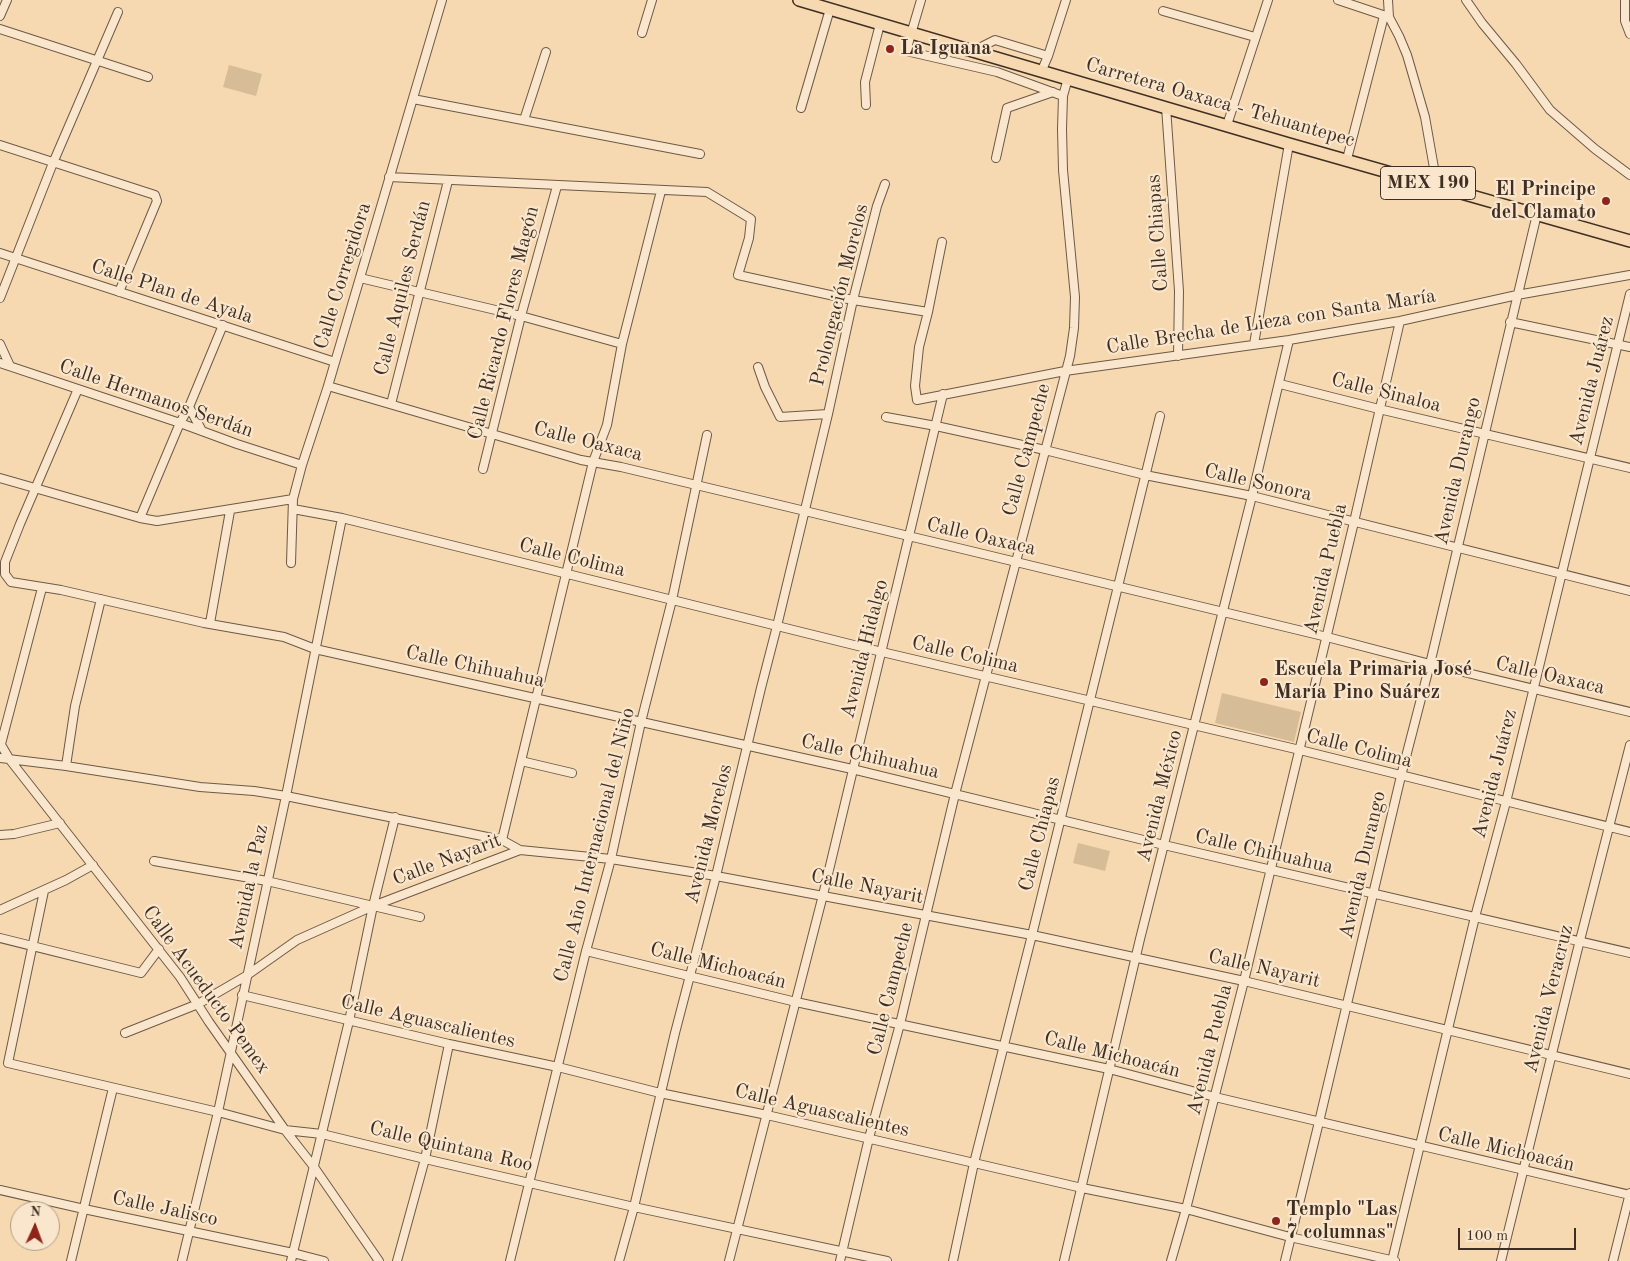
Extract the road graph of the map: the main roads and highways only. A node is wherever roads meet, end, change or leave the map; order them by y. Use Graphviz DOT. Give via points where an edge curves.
graph roads {
  1 [pos="799,0"];
  2 [pos="1630,241"];
  1 -- 2 [label="main road, Carretera Oaxaca - Tehuantepec / MEX 190"];
}
